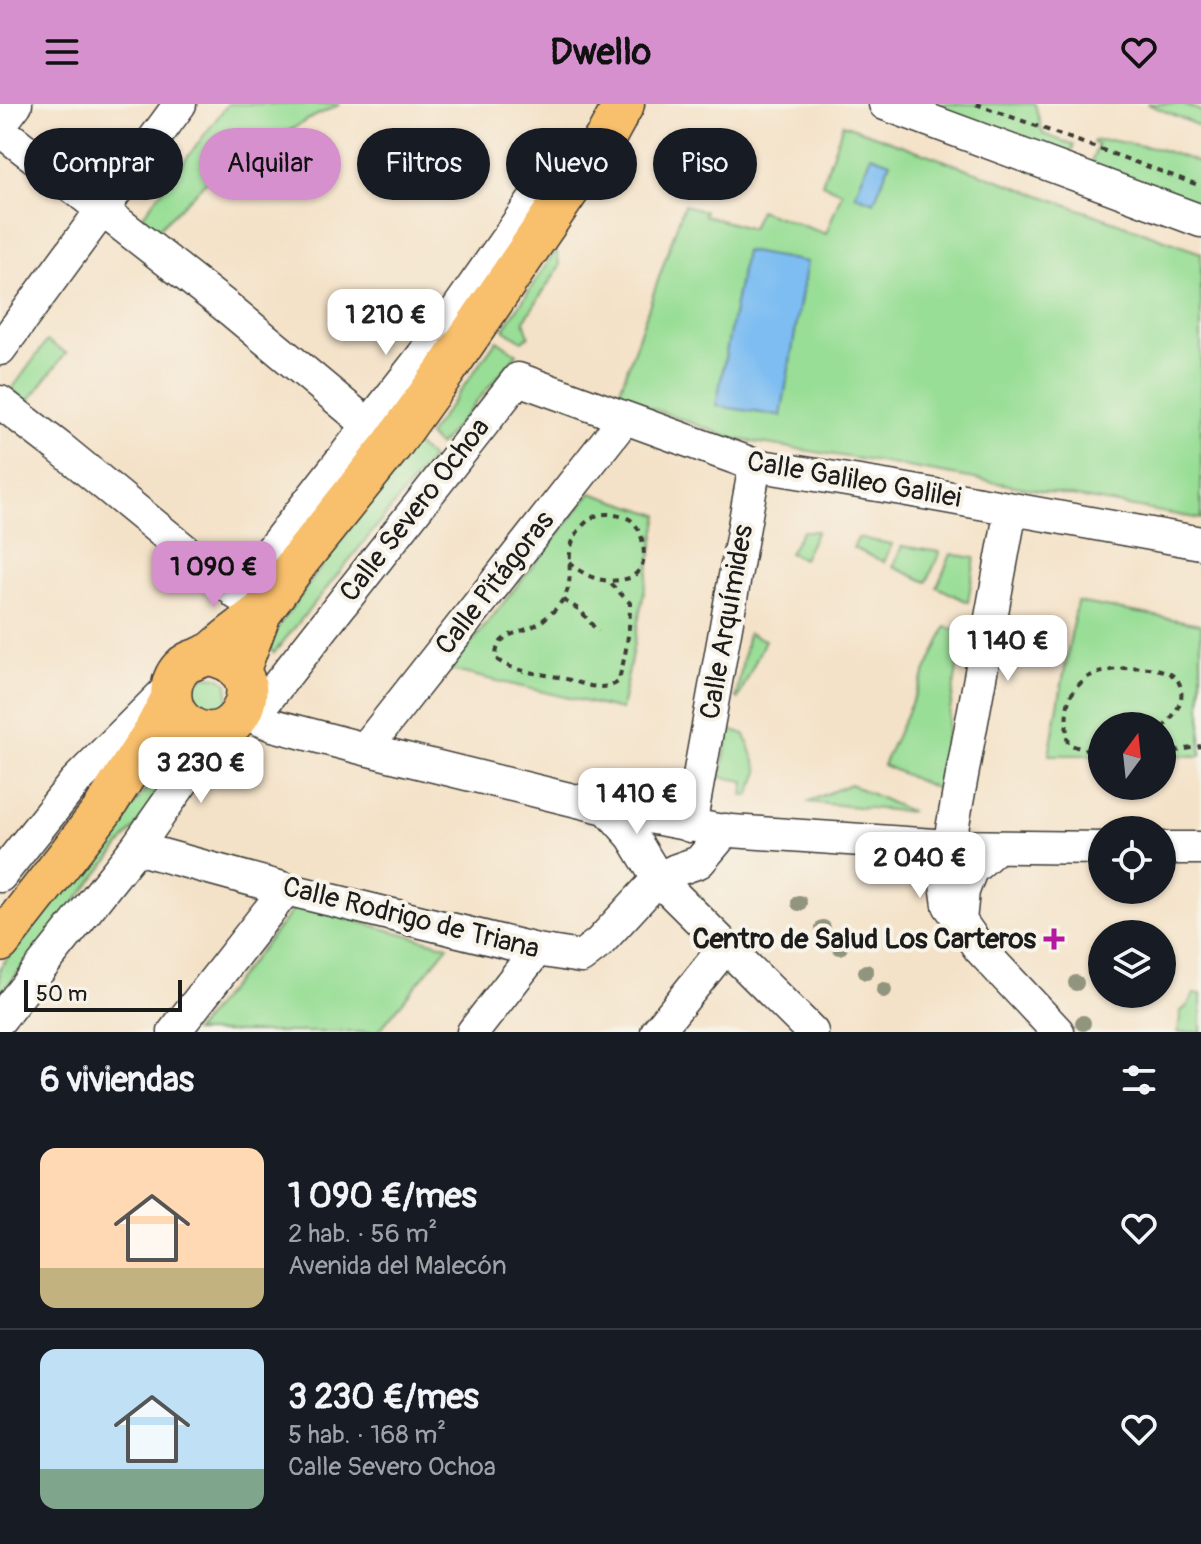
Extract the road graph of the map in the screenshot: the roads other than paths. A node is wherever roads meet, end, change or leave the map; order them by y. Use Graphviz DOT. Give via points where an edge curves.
graph roads {
  1 [pos="16,104"];
  2 [pos="180,104"];
  3 [pos="635,104"];
  4 [pos="885,104"];
  5 [pos="616,120"];
  6 [pos="0,128"];
  7 [pos="102,210"];
  8 [pos="1201,221"];
  9 [pos="0,349"];
  10 [pos="518,379"];
  11 [pos="0,402"];
  12 [pos="625,418"];
  13 [pos="380,435"];
  14 [pos="755,465"];
  15 [pos="1011,509"];
  16 [pos="1201,543"];
  17 [pos="249,604"];
  18 [pos="223,664"];
  19 [pos="169,698"];
  20 [pos="229,722"];
  21 [pos="365,749"];
  22 [pos="607,808"];
  23 [pos="103,810"];
  24 [pos="686,825"];
  25 [pos="726,830"];
  26 [pos="136,848"];
  27 [pos="1088,848"];
  28 [pos="1176,848"];
  29 [pos="1201,848"];
  30 [pos="950,854"];
  31 [pos="41,867"];
  32 [pos="667,875"];
  33 [pos="0,879"];
  34 [pos="286,889"];
  35 [pos="0,942"];
  36 [pos="726,946"];
  37 [pos="537,950"];
  38 [pos="0,1019"];
  39 [pos="174,1032"];
  40 [pos="473,1032"];
  41 [pos="657,1032"];
  42 [pos="812,1032"];
  43 [pos="1058,1032"];
  1 -- 6 [label="street"];
  2 -- 7 [label="street"];
  3 -- 5 [label="main road"];
  4 -- 8 [label="street"];
  5 -- 13 [label="main road" via="453,361"];
  6 -- 7 [label="street"];
  7 -- 9 [label="street"];
  7 -- 13 [label="street"];
  10 -- 12 [label="street, Calle Galileo Galilei"];
  10 -- 20 [label="street, Calle Severo Ochoa"];
  11 -- 17 [label="street"];
  12 -- 14 [label="street, Calle Galileo Galilei"];
  12 -- 21 [label="street, Calle Pitágoras"];
  13 -- 17 [label="main road" via="298,562"];
  14 -- 15 [label="street, Calle Galileo Galilei"];
  14 -- 24 [label="street, Calle Arquímides"];
  15 -- 16 [label="street, Calle Galileo Galilei"];
  15 -- 30 [label="street"];
  17 -- 18 [label="main road"];
  18 -- 19 [label="main road" via="194,658 180,669"];
  18 -- 20 [label="main road" via="243,677 247,689 246,700"];
  19 -- 20 [label="main road" via="186,724"];
  19 -- 23 [label="main road"];
  19 -- 31 [label="main road"];
  19 -- 33 [label="street" via="75,782"];
  20 -- 21 [label="street" via="273,725"];
  20 -- 23 [label="main road" via="186,738"];
  20 -- 26 [label="street, Calle Severo Ochoa"];
  21 -- 22 [label="street"];
  22 -- 24 [label="street"];
  22 -- 32 [label="street"];
  23 -- 35 [label="main road"];
  24 -- 25 [label="street"];
  24 -- 32 [label="street" via="668,837 660,852"];
  25 -- 30 [label="street"];
  25 -- 32 [label="street" via="699,862"];
  26 -- 34 [label="street, Calle Rodrigo de Triana"];
  26 -- 38 [label="street, Calle Severo Ochoa"];
  27 -- 30 [label="street" via="997,847"];
  28 -- 29 [label="street"];
  30 -- 43 [label="street" via="963,891 960,921"];
  31 -- 33 [label="street" via="23,878"];
  32 -- 36 [label="street"];
  32 -- 37 [label="street, Calle Rodrigo de Triana" via="581,957"];
  34 -- 37 [label="street, Calle Rodrigo de Triana"];
  34 -- 39 [label="street"];
  36 -- 41 [label="street"];
  36 -- 42 [label="street"];
  37 -- 40 [label="street"];
}
